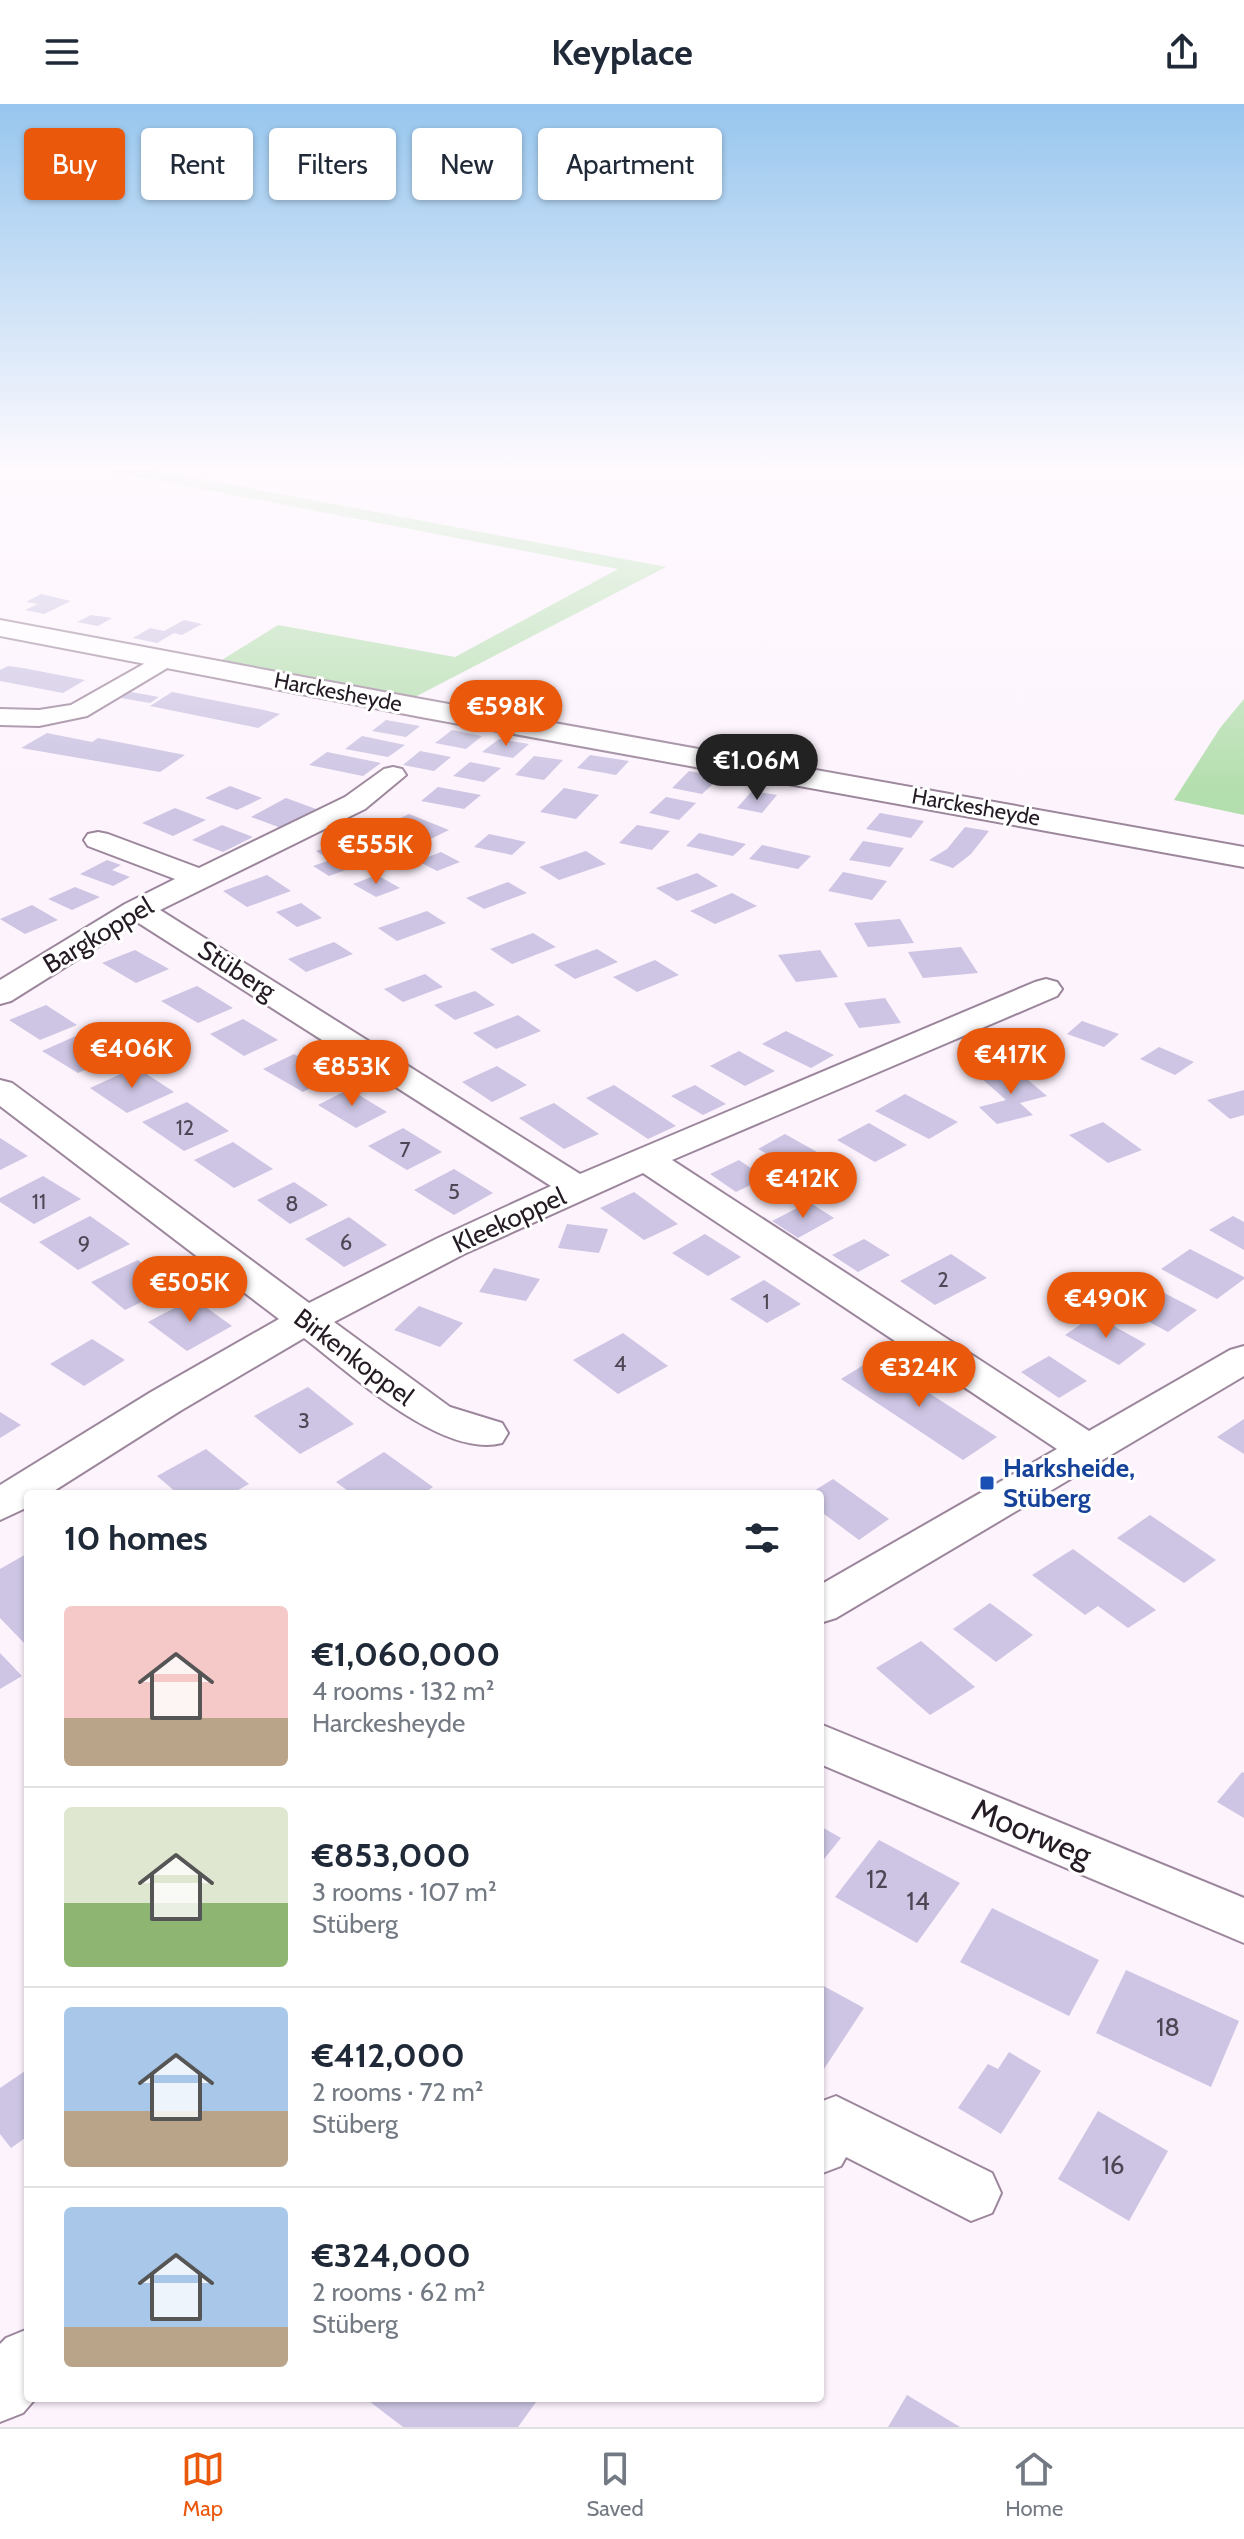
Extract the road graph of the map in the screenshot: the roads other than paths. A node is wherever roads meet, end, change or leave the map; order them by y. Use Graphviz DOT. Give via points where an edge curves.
graph roads {
  1 [pos="0,628"];
  2 [pos="165,659"];
  3 [pos="0,717"];
  4 [pos="393,775"];
  5 [pos="98,840"];
  6 [pos="1244,857"];
  7 [pos="198,878"];
  8 [pos="136,910"];
  9 [pos="1046,989"];
  10 [pos="0,994"];
  11 [pos="0,1090"];
  12 [pos="646,1159"];
  13 [pos="578,1188"];
  14 [pos="305,1320"];
  15 [pos="1244,1359"];
  16 [pos="487,1433"];
  17 [pos="1086,1449"];
  18 [pos="0,1505"];
  19 [pos="824,1604"];
  20 [pos="824,1745"];
  21 [pos="1244,1921"];
  22 [pos="824,2141"];
  23 [pos="971,2193"];
  24 [pos="24,2364"];
  25 [pos="0,2390"];
  1 -- 2 [label="main road, Harckesheyde"];
  2 -- 3 [label="street" via="78,711"];
  2 -- 6 [label="main road, Harckesheyde"];
  4 -- 7 [label="street, Bargkoppel" via="355,803"];
  5 -- 7 [label="street, Bargkoppel"];
  7 -- 8 [label="street, Bargkoppel"];
  8 -- 10 [label="street, Bargkoppel"];
  8 -- 13 [label="street, Stüberg"];
  9 -- 12 [label="street, Kleekoppel"];
  11 -- 14 [label="street, Birkenkoppel"];
  12 -- 13 [label="street, Kleekoppel"];
  12 -- 17 [label="street"];
  13 -- 14 [label="street, Kleekoppel"];
  14 -- 16 [label="street, Birkenkoppel" via="435,1417"];
  14 -- 18 [label="street, Kleekoppel" via="125,1424"];
  15 -- 17 [label="street"];
  17 -- 19 [label="street"];
  20 -- 21 [label="street, Moorweg"];
  22 -- 23 [label="street" via="836,2122"];
  24 -- 25 [label="street"];
}
